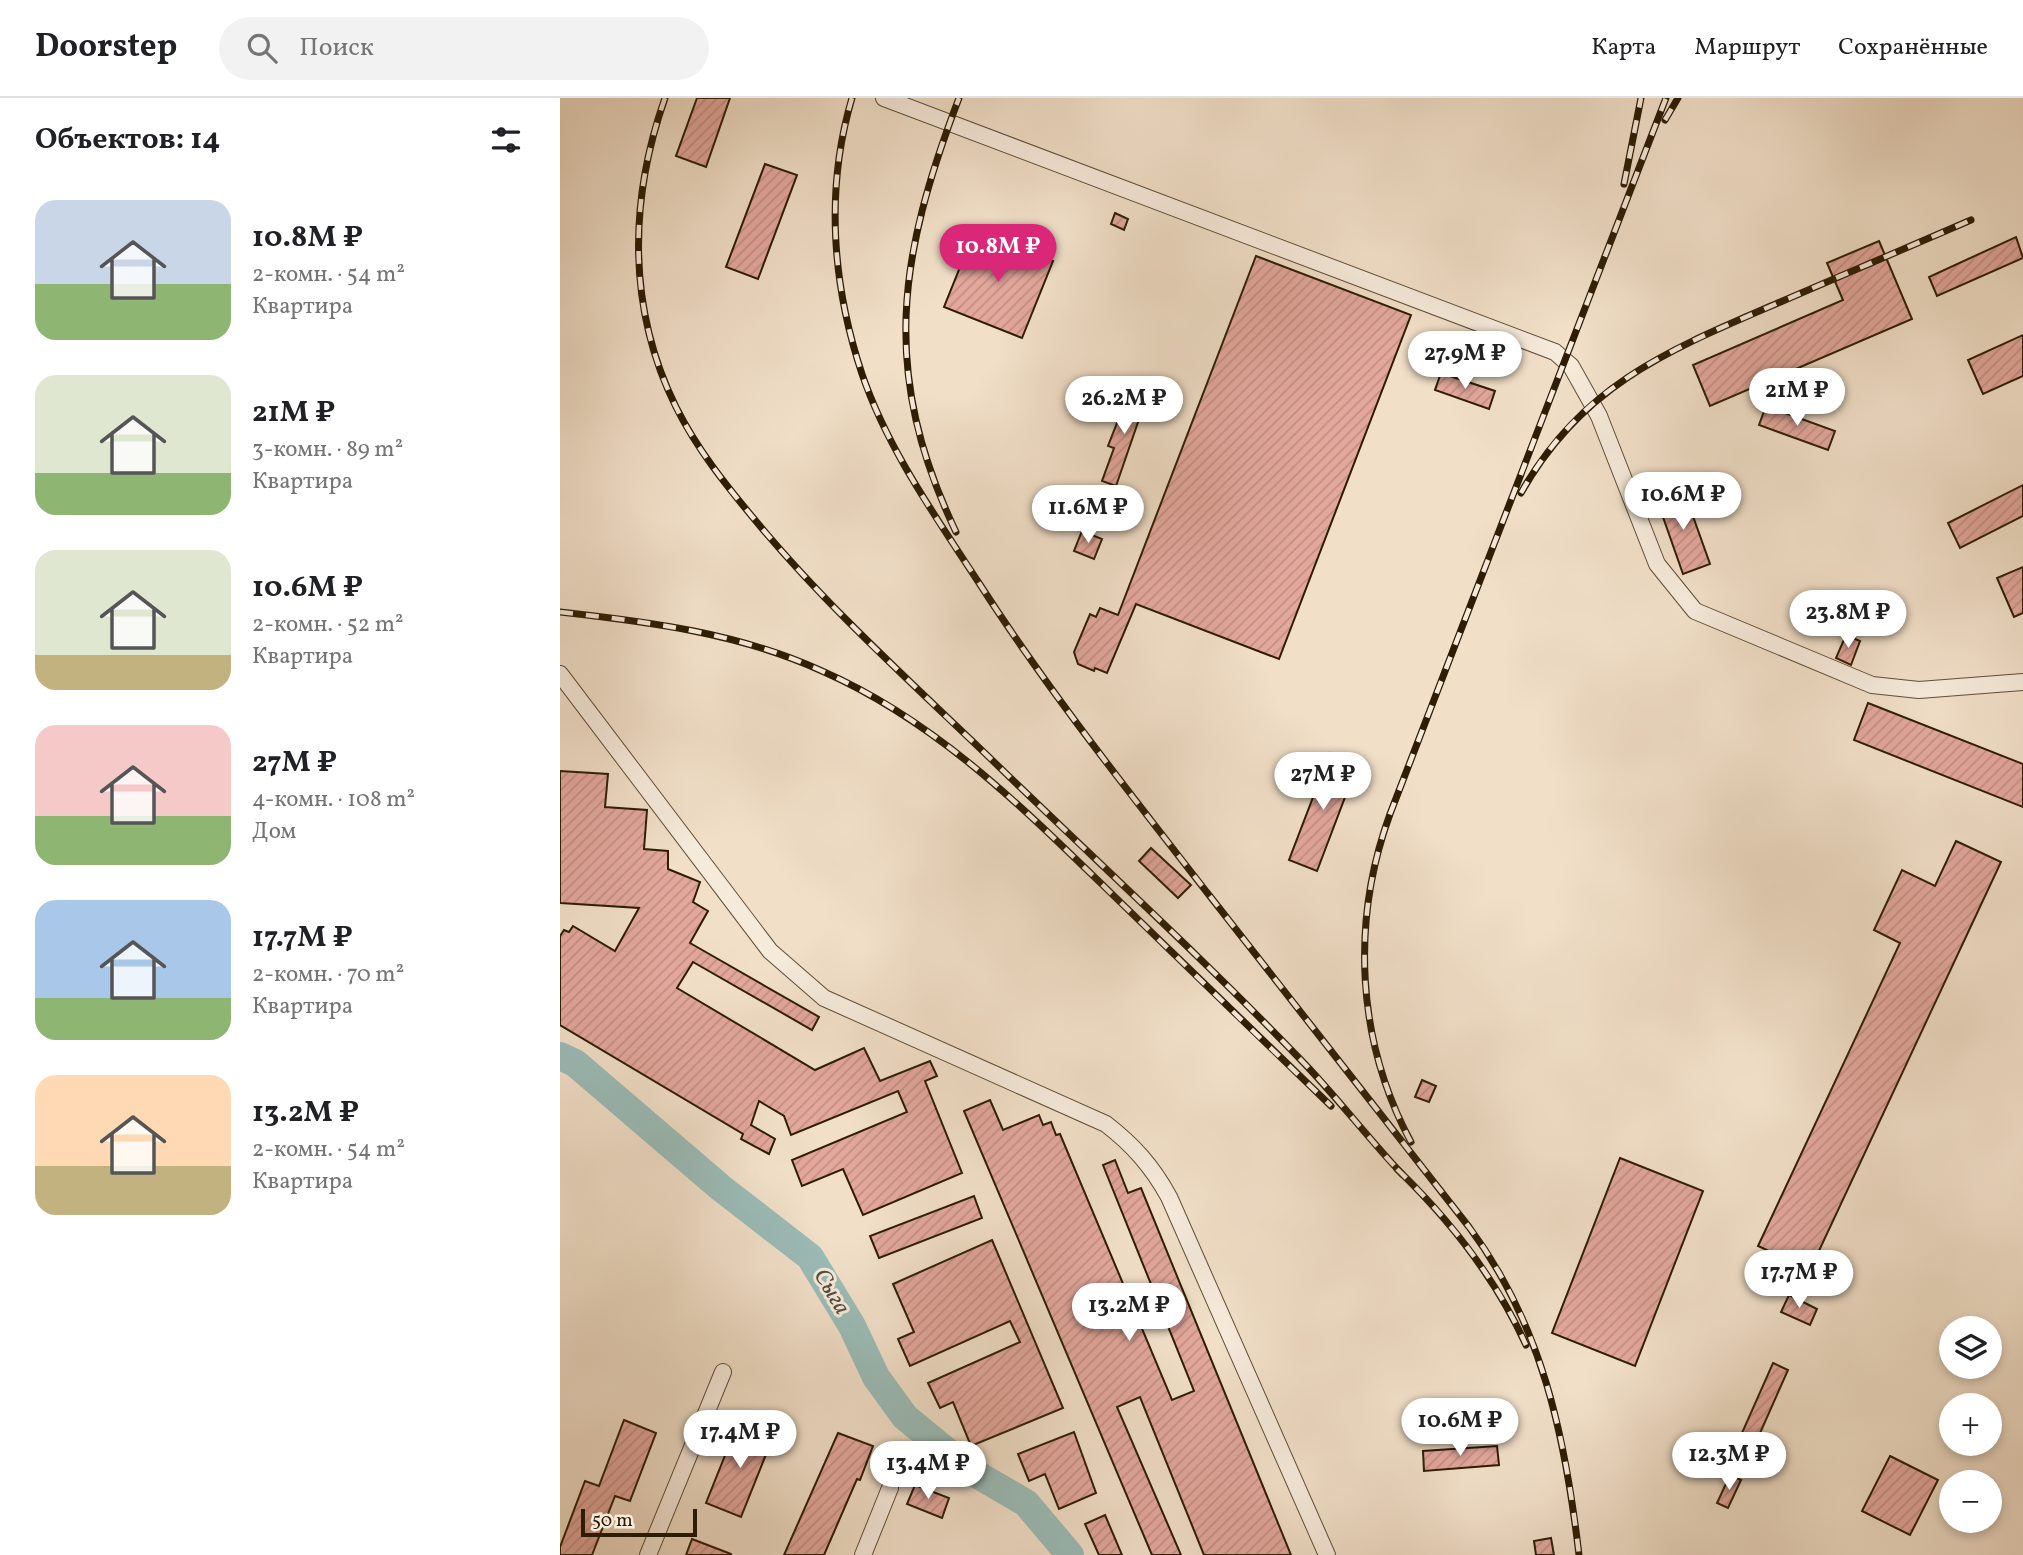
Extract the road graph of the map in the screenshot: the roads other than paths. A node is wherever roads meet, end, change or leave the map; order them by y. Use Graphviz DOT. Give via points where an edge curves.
graph roads {
  1 [pos="884,98"];
  2 [pos="560,674"];
  3 [pos="2023,682"];
  4 [pos="723,1372"];
  5 [pos="890,1488"];
  6 [pos="648,1555"];
  7 [pos="863,1555"];
  8 [pos="1327,1555"];
  1 -- 3 [label="street" via="1555,352 1579,377 1599,416 1657,564 1695,611 1872,685 1919,690"];
  2 -- 8 [label="street" via="771,951 824,998 1106,1124 1134,1146 1169,1197"];
  4 -- 6 [label="street"];
  5 -- 7 [label="street"];
}
